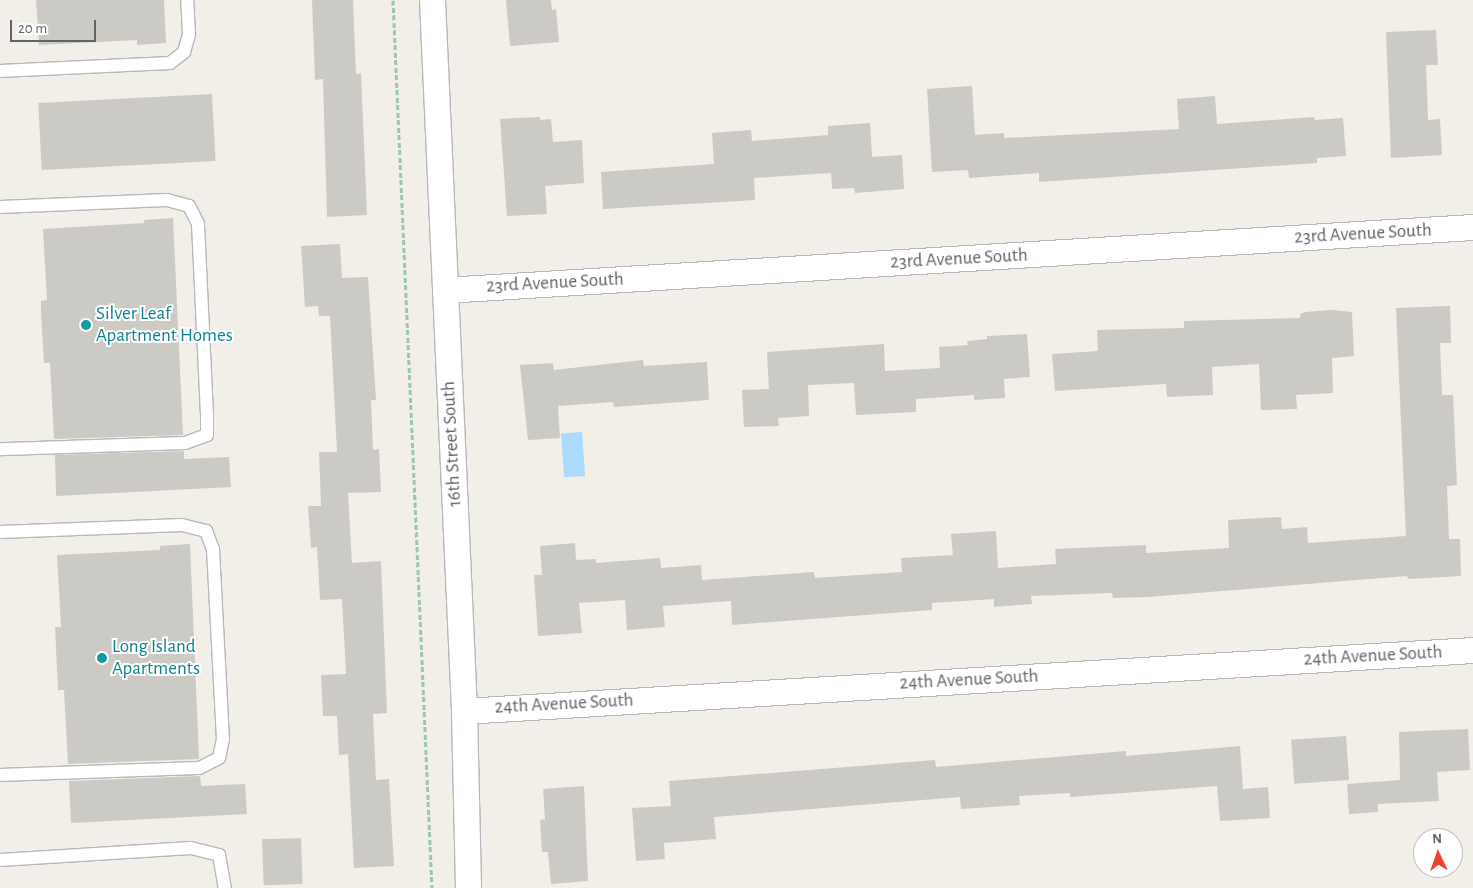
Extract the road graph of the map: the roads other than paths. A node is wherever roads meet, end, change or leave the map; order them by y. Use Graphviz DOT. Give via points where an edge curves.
graph roads {
  1 [pos="188,0"];
  2 [pos="432,0"];
  3 [pos="0,70"];
  4 [pos="0,207"];
  5 [pos="1473,227"];
  6 [pos="445,290"];
  7 [pos="0,450"];
  8 [pos="0,532"];
  9 [pos="1473,650"];
  10 [pos="464,710"];
  11 [pos="0,775"];
  12 [pos="0,860"];
  13 [pos="225,888"];
  14 [pos="468,888"];
  1 -- 3 [label="lane" via="189,34 184,52 170,63"];
  2 -- 6 [label="street, 16th Street South"];
  4 -- 7 [label="lane" via="167,200 189,206 198,224 207,435 185,443"];
  5 -- 6 [label="street, 23rd Avenue South"];
  6 -- 10 [label="street, 16th Street South"];
  8 -- 11 [label="lane" via="182,525 206,531 213,550 223,739 219,758 199,768"];
  9 -- 10 [label="street, 24th Avenue South"];
  10 -- 14 [label="street, 16th Street South"];
  12 -- 13 [label="lane" via="191,848 219,855"];
}
